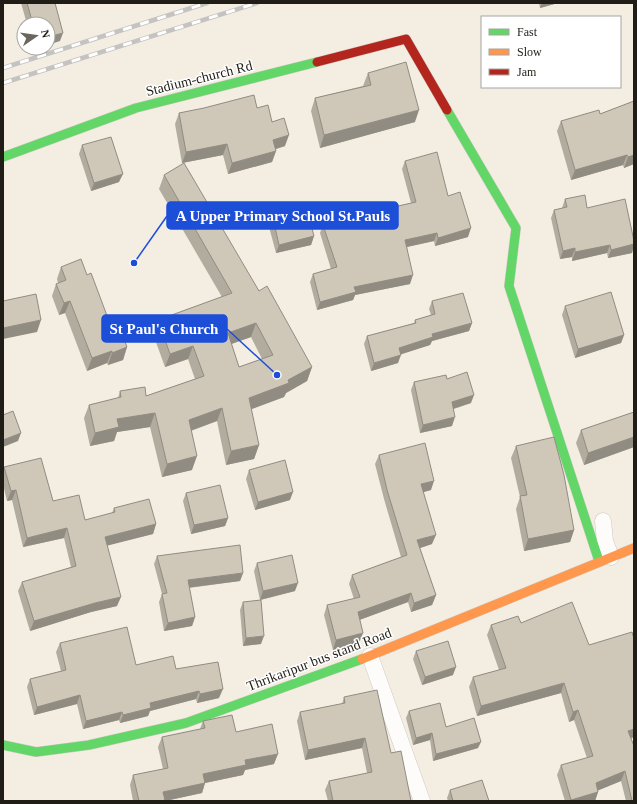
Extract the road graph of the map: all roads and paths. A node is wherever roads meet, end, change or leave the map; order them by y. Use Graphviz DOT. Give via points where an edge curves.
graph roads {
  1 [pos="3,157"];
  2 [pos="603,521"];
  3 [pos="634,548"];
  4 [pos="605,559"];
  5 [pos="370,656"];
  6 [pos="3,745"];
  7 [pos="422,801"];
  1 -- 4 [label="street, Stadium-church Rd" via="136,108 406,40 516,228 509,286"];
  2 -- 4 [label="street"];
  3 -- 4 [label="street, Thrikaripur bus stand Road"];
  4 -- 5 [label="street, Thrikaripur bus stand Road"];
  5 -- 6 [label="street, Thrikaripur bus stand Road" via="186,723 89,745 36,752"];
  5 -- 7 [label="street"];
}
